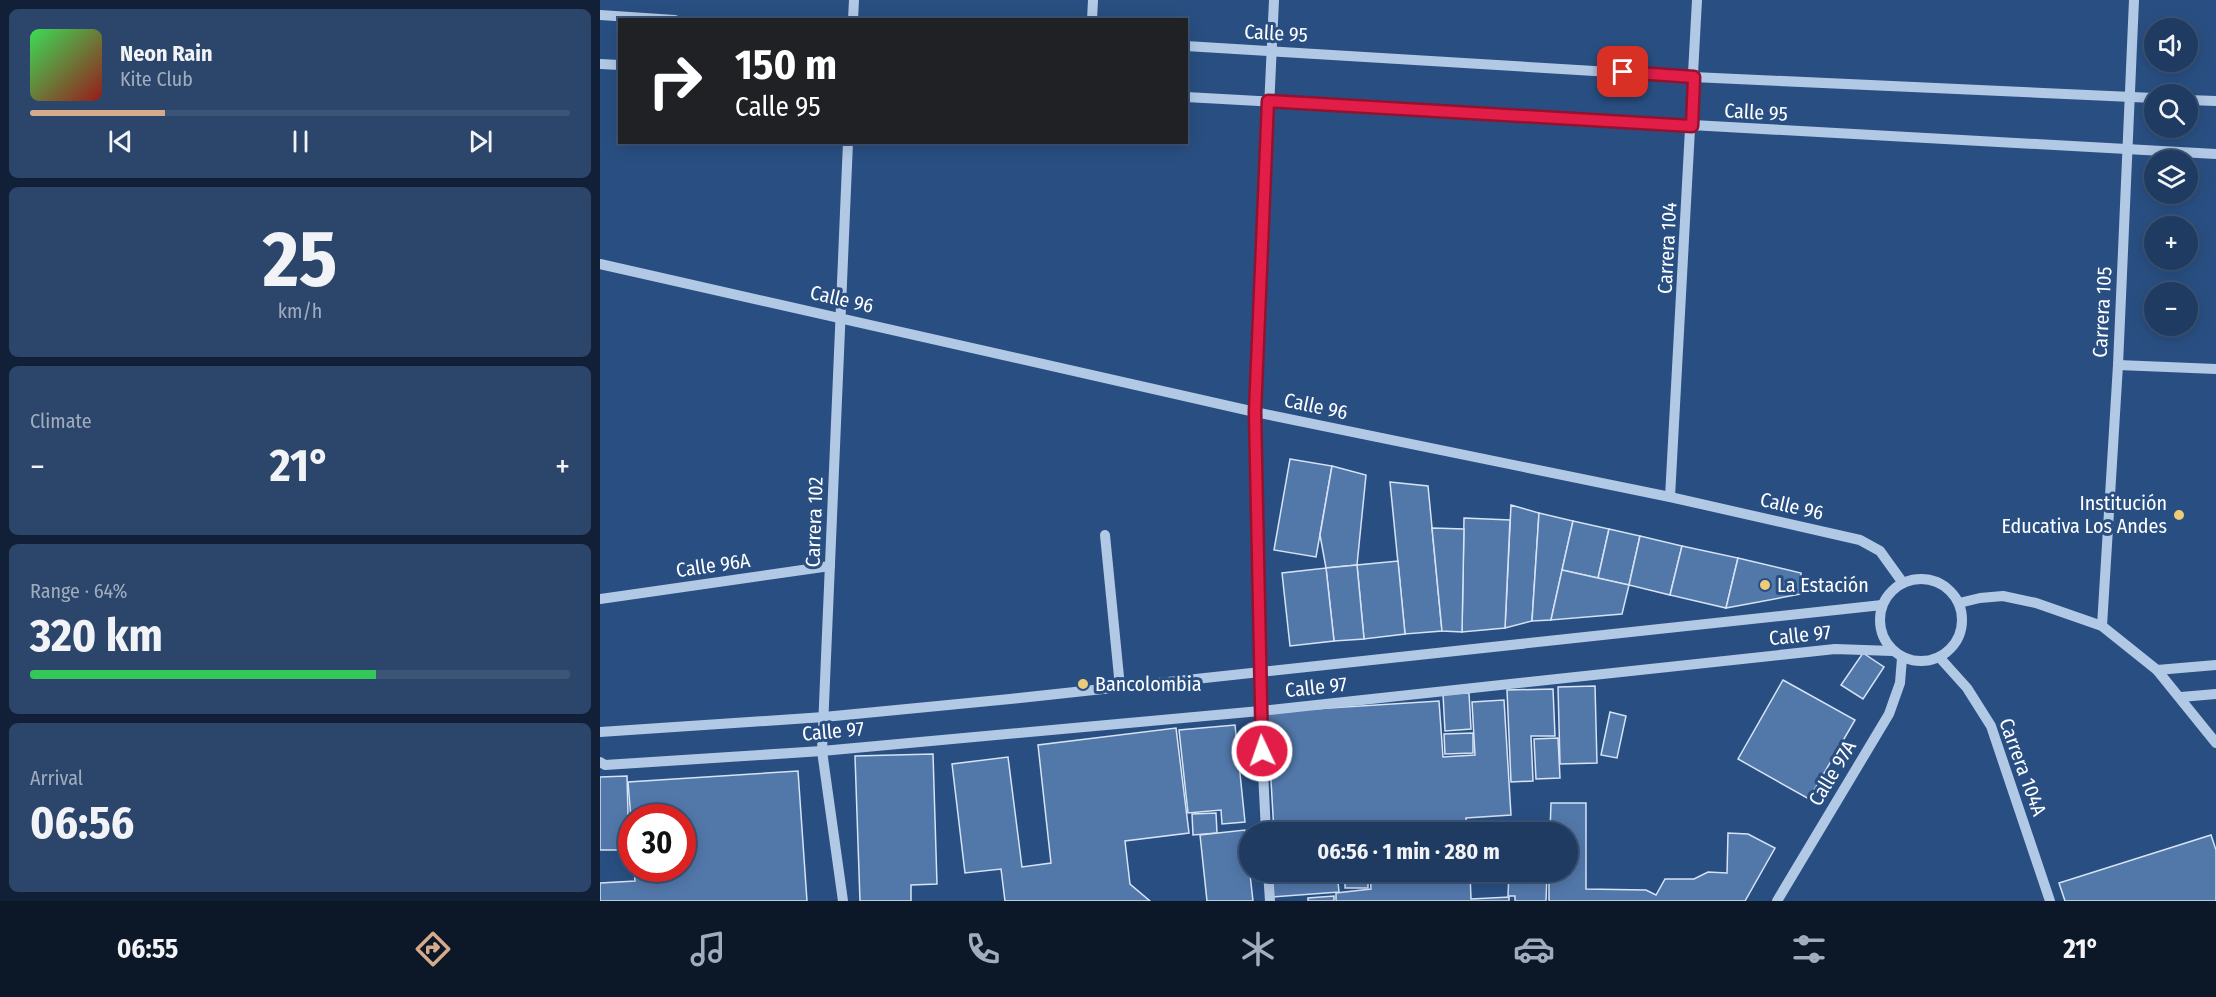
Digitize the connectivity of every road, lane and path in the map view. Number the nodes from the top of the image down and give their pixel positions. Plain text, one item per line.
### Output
1 (854, 0) edge
2 (1093, 0) edge
3 (1274, 0) edge
4 (1697, 0) edge
5 (2134, 0) edge
6 (600, 15) edge
7 (645, 18) edge
8 (853, 18) edge
9 (1092, 18) edge
10 (1188, 46) edge
11 (1270, 50) junction
12 (600, 64) edge
13 (618, 65) edge
14 (1694, 77) junction
15 (2130, 96) junction
16 (1188, 97) edge
17 (2144, 97) edge
18 (2198, 100) edge
19 (1268, 101) junction
20 (2216, 101) edge
21 (1692, 126) junction
22 (848, 144) edge
23 (2127, 149) junction
24 (2216, 154) edge
25 (600, 264) edge
26 (840, 318) junction
27 (2118, 365) junction
28 (2216, 369) edge
29 (1255, 412) junction
30 (1670, 497) junction
31 (1105, 535) dead end
32 (830, 566) junction
33 (1903, 583) junction
34 (600, 599) edge
35 (1959, 603) junction
36 (1882, 605) junction
37 (2102, 626) junction
38 (1892, 651) junction
39 (1902, 658) junction
40 (1940, 658) junction
41 (2216, 666) edge
42 (2157, 669) junction
43 (1260, 674) junction
44 (1120, 687) junction
45 (2216, 694) edge
46 (2181, 697) junction
47 (1260, 711) junction
48 (824, 717) junction
49 (600, 732) edge
50 (2216, 743) edge
51 (822, 751) junction
52 (600, 762) edge
53 (1266, 822) edge
54 (1269, 882) edge
55 (843, 901) edge
56 (1270, 901) edge
57 (1777, 901) edge
58 (2050, 901) edge

1 - 8 street
2 - 9 street
3 - 11 street
4 - 14 street, Carrera 104
5 - 15 street, Carrera 105
6 - 7 street
10 - 11 street, Calle 95
11 - 14 street, Calle 95
11 - 19 street
12 - 13 street
14 - 15 street, Calle 95
14 - 21 street, Carrera 104
15 - 17 street, Calle 95
15 - 23 street, Carrera 105
16 - 19 street, Calle 95
18 - 20 street
19 - 21 street, Calle 95
19 - 29 street
21 - 23 street, Calle 95
21 - 30 street, Carrera 104
22 - 26 street, Carrera 102
23 - 24 street, Calle 95
23 - 27 street, Carrera 105
25 - 26 street, Calle 96
26 - 29 street, Calle 96
26 - 32 street, Carrera 102
27 - 28 street
27 - 37 street, Carrera 105
29 - 30 street, Calle 96
29 - 43 street
30 - 33 street, Calle 96
31 - 44 street
32 - 34 street, Calle 96A
32 - 48 street, Carrera 102
33 - 35 street
33 - 36 street
35 - 37 street
35 - 40 street
36 - 38 street
36 - 43 street, Calle 97
37 - 42 street
38 - 39 street
38 - 47 street, Calle 97
39 - 40 street
39 - 57 street, Calle 97A
40 - 58 street, Carrera 104A
41 - 42 street
42 - 46 street
43 - 44 street, Calle 97
43 - 47 street
44 - 48 street, Calle 97
45 - 46 street
46 - 50 street
47 - 51 street, Calle 97
47 - 53 street
48 - 49 street, Calle 97
48 - 51 street, Carrera 102
51 - 52 street, Calle 97
51 - 55 street, Carrera 102
54 - 56 street

